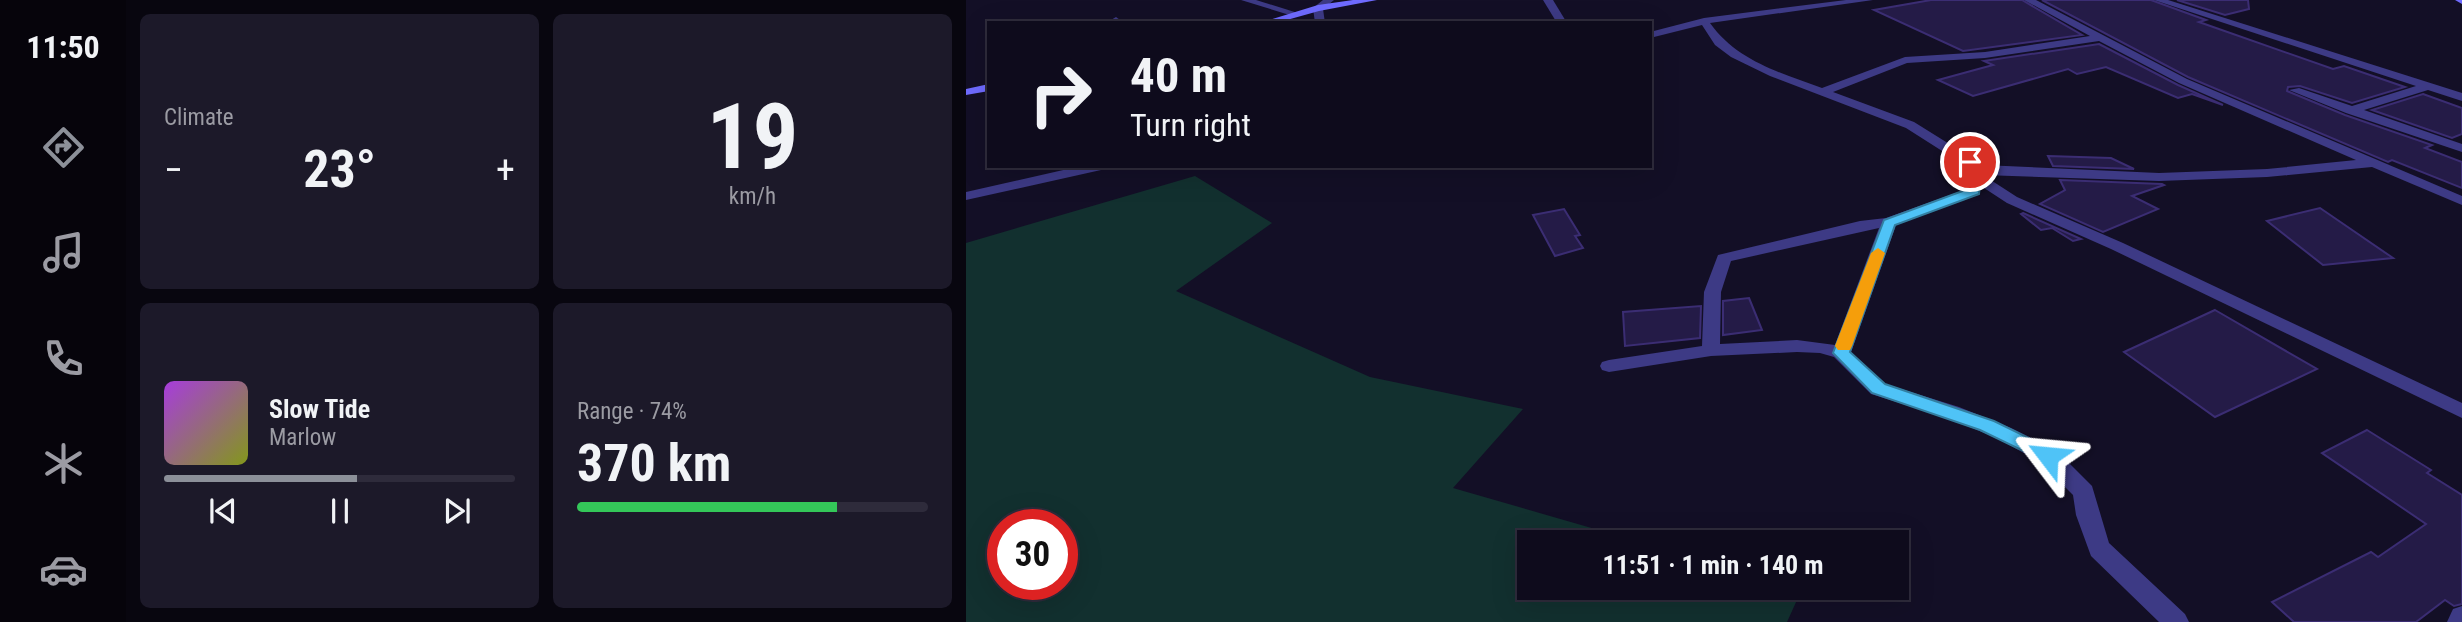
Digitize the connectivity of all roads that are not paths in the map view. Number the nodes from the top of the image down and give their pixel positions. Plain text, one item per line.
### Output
1 (1246, 0) edge
2 (1329, 0) edge
3 (1372, 0) edge
4 (1548, 0) edge
5 (1868, 0) edge
6 (2029, 0) edge
7 (2159, 0) edge
8 (1318, 8) junction
9 (1296, 15) junction
10 (1272, 21) edge
11 (1320, 21) edge
12 (1561, 21) edge
13 (1704, 21) junction
14 (1652, 34) edge
15 (2099, 38) junction
16 (2428, 86) junction
17 (987, 87) edge
18 (2295, 90) dead end
19 (966, 92) edge
20 (1823, 92) junction
21 (2462, 97) edge
22 (2350, 110) junction
23 (2462, 148) edge
24 (2376, 163) junction
25 (1035, 168) edge
26 (1093, 168) edge
27 (1977, 172) junction
28 (1042, 181) junction
29 (966, 196) edge
30 (2462, 201) edge
31 (1889, 222) junction
32 (1711, 350) junction
33 (1841, 353) junction
34 (1609, 366) dead end
35 (2462, 411) edge
36 (2462, 617) edge
37 (2176, 622) edge
38 (2460, 622) edge

1 - 9 street
2 - 8 street
3 - 8 street
4 - 12 street
5 - 13 street
6 - 15 street
7 - 16 street
8 - 9 street
8 - 11 street
9 - 10 street
13 - 14 street
13 - 20 street
15 - 20 street
15 - 24 street
16 - 21 street
16 - 22 street
17 - 19 street
18 - 22 street
20 - 27 street
22 - 23 street
24 - 27 street
24 - 30 street
25 - 28 street
26 - 28 street
27 - 31 street
27 - 35 street
28 - 29 street
31 - 32 street
31 - 33 street
32 - 33 street
32 - 34 street
33 - 37 street
36 - 38 street

